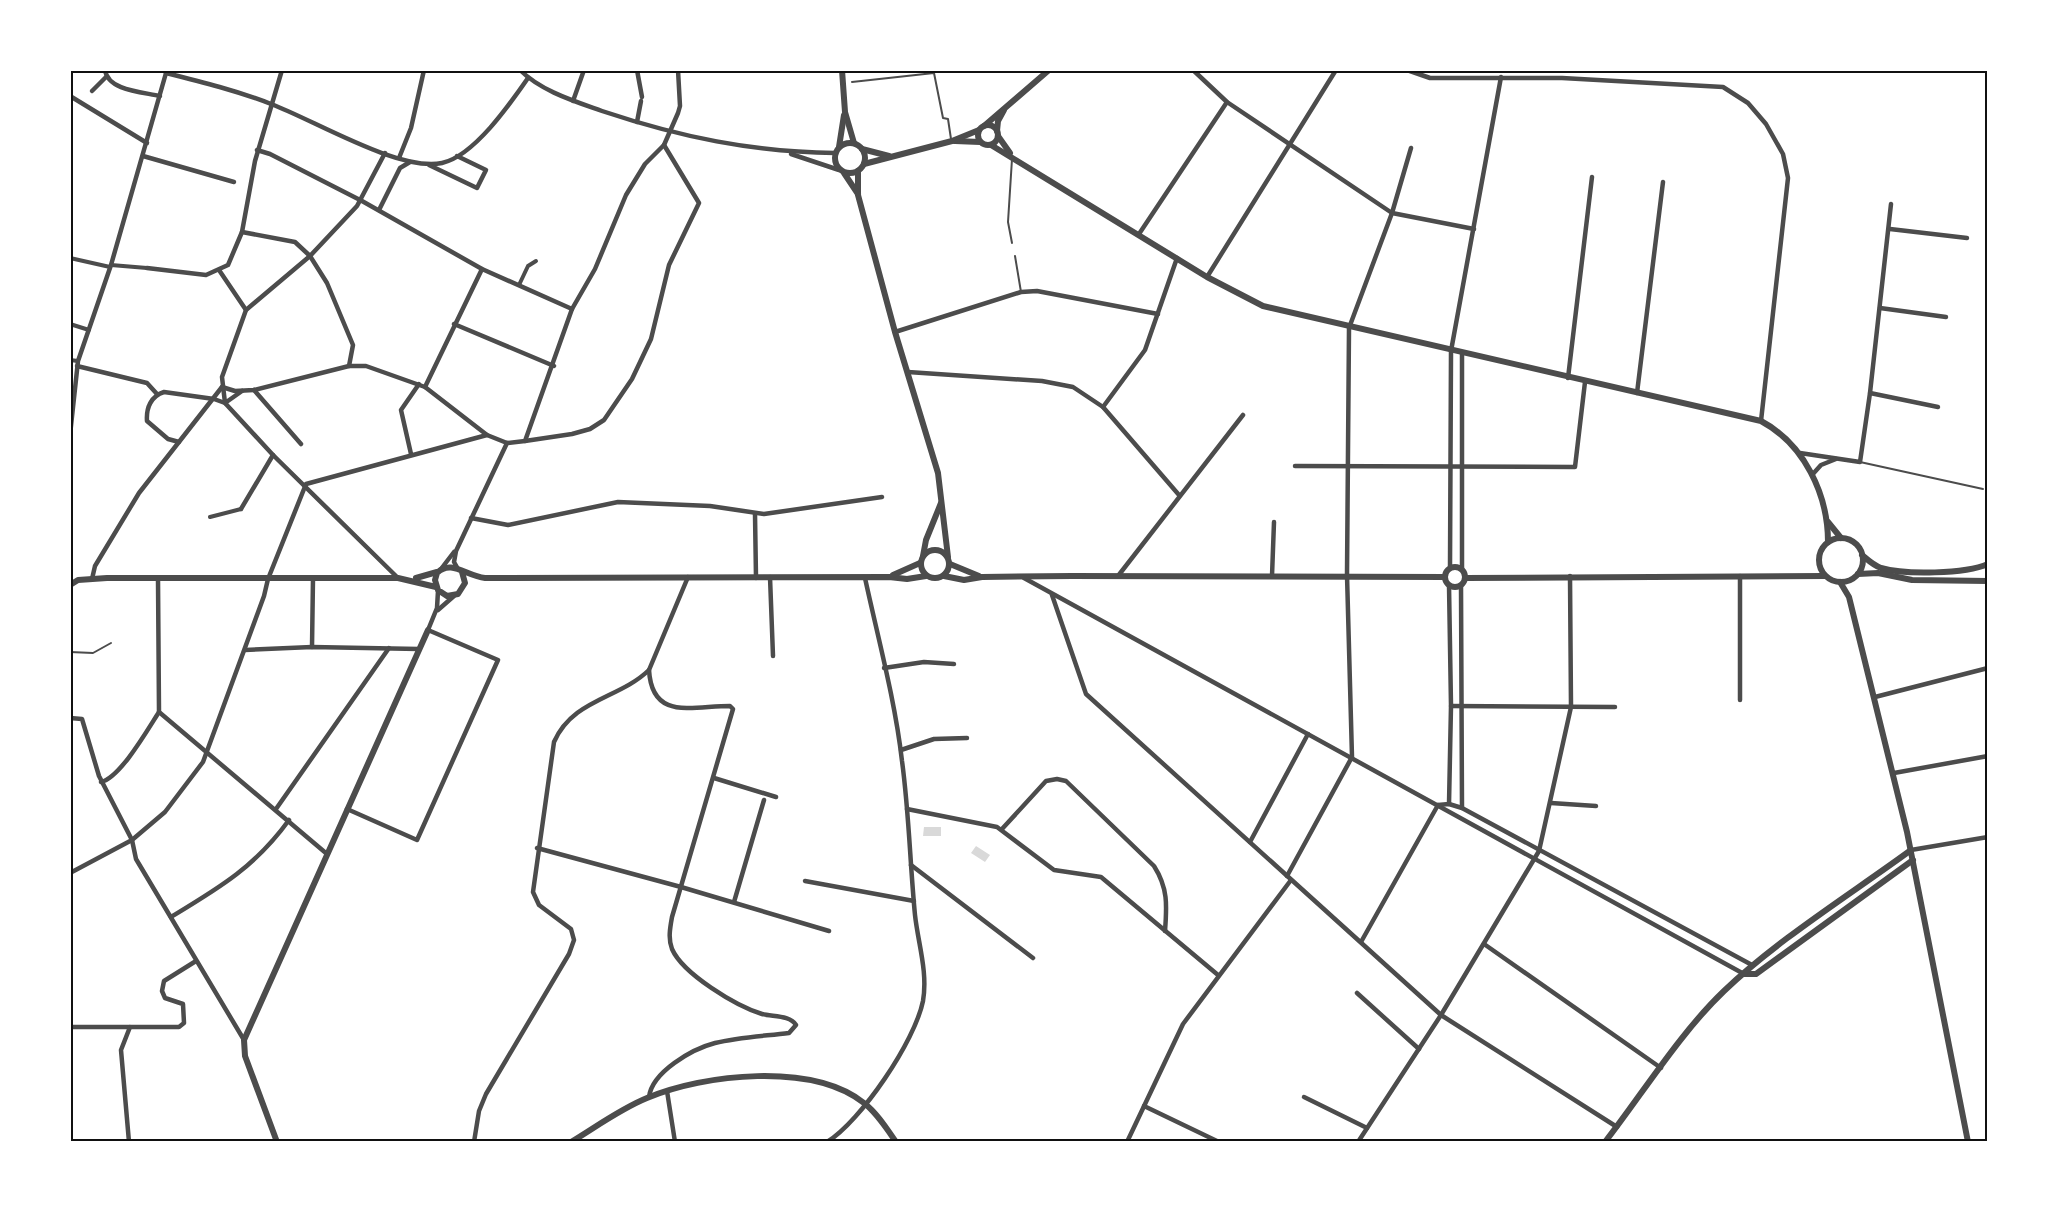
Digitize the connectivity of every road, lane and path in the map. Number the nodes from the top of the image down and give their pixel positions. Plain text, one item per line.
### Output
1 (105, 70) edge
2 (282, 70) edge
3 (424, 70) edge
4 (520, 70) edge
5 (584, 70) edge
6 (637, 70) edge
7 (678, 70) edge
8 (842, 70) edge
9 (1049, 70) edge
10 (1194, 70) edge
11 (1336, 70) edge
12 (1407, 70) edge
13 (167, 72) edge
14 (106, 77) junction
15 (1501, 77) junction
16 (528, 78) junction
17 (852, 82) dead end
18 (92, 91) dead end
19 (70, 96) edge
20 (160, 96) junction
21 (573, 101) junction
22 (1227, 102) junction
23 (271, 104) junction
24 (1006, 106) junction
25 (845, 112) junction
26 (637, 123) junction
27 (982, 128) junction
28 (669, 133) junction
29 (998, 134) junction
30 (952, 141) junction
31 (980, 142) junction
32 (147, 143) junction
33 (854, 143) junction
34 (1289, 144) junction
35 (664, 145) junction
36 (991, 145) junction
37 (839, 147) junction
38 (1410, 148) dead end
39 (862, 149) junction
40 (257, 150) junction
41 (785, 152) junction
42 (385, 153) junction
43 (835, 153) junction
44 (392, 155) junction
45 (143, 156) junction
46 (457, 156) junction
47 (889, 156) junction
48 (1012, 156) junction
49 (399, 158) junction
50 (381, 161) junction
51 (410, 162) junction
52 (864, 164) junction
53 (429, 165) junction
54 (842, 171) junction
55 (858, 171) junction
56 (1592, 177) dead end
57 (234, 182) dead end
58 (1663, 182) dead end
59 (858, 195) junction
60 (362, 201) junction
61 (1891, 204) dead end
62 (379, 210) junction
63 (1392, 213) junction
64 (1474, 229) junction
65 (1890, 230) junction
66 (242, 232) junction
67 (1139, 234) junction
68 (1967, 238) dead end
69 (1012, 243) dead end
70 (310, 256) junction
71 (1015, 256) dead end
72 (70, 258) edge
73 (1177, 258) junction
74 (536, 261) dead end
75 (110, 266) junction
76 (147, 268) joint
77 (482, 268) junction
78 (219, 270) junction
79 (1207, 277) junction
80 (519, 285) junction
81 (1021, 292) junction
82 (1880, 308) junction
83 (572, 309) junction
84 (246, 310) junction
85 (1158, 314) junction
86 (1946, 317) dead end
87 (70, 324) edge
88 (454, 324) junction
89 (1349, 328) junction
90 (89, 330) junction
91 (895, 332) junction
92 (1451, 351) junction
93 (1462, 353) junction
94 (70, 360) edge
95 (78, 363) junction
96 (349, 366) junction
97 (554, 366) junction
98 (908, 372) junction
99 (1568, 378) junction
100 (1585, 382) junction
101 (418, 384) junction
102 (222, 387) junction
103 (425, 387) junction
104 (254, 390) junction
105 (242, 391) junction
106 (1637, 393) junction
107 (1870, 393) junction
108 (157, 394) junction
109 (214, 399) junction
110 (225, 404) junction
111 (1103, 406) junction
112 (1938, 407) dead end
113 (1243, 415) dead end
114 (1761, 421) junction
115 (70, 435) edge
116 (487, 435) junction
117 (525, 441) junction
118 (178, 442) junction
119 (507, 443) junction
120 (301, 444) dead end
121 (1800, 453) junction
122 (411, 454) junction
123 (273, 455) junction
124 (1836, 459) junction
125 (1860, 462) junction
126 (1452, 465) junction
127 (1464, 465) junction
128 (1295, 466) dead end
129 (1347, 466) junction
130 (1812, 475) junction
131 (306, 484) junction
132 (1983, 489) dead end
133 (1179, 495) junction
134 (882, 498) dead end
135 (942, 499) junction
136 (241, 509) joint
137 (755, 514) junction
138 (210, 517) dead end
139 (471, 518) junction
140 (1827, 521) junction
141 (1274, 522) dead end
142 (1841, 538) junction
143 (460, 542) junction
144 (1828, 542) junction
145 (1862, 555) junction
146 (948, 557) junction
147 (922, 560) junction
148 (1819, 563) junction
149 (950, 564) junction
150 (1988, 564) edge
151 (1450, 568) junction
152 (441, 570) junction
153 (1462, 570) junction
154 (460, 571) junction
155 (1347, 575) junction
156 (926, 576) junction
157 (944, 576) junction
158 (1022, 576) junction
159 (1118, 576) junction
160 (1272, 576) junction
161 (1570, 576) junction
162 (1740, 576) junction
163 (1805, 576) junction
164 (1826, 576) junction
165 (1856, 576) junction
166 (688, 577) junction
167 (889, 577) junction
168 (982, 577) junction
169 (1445, 577) junction
170 (313, 578) junction
171 (401, 578) junction
172 (484, 578) junction
173 (756, 578) junction
174 (770, 578) junction
175 (865, 578) junction
176 (1465, 578) junction
177 (92, 579) junction
178 (158, 579) junction
179 (268, 579) junction
180 (1988, 581) edge
181 (1840, 582) junction
182 (70, 585) edge
183 (1449, 585) junction
184 (1461, 586) junction
185 (437, 589) junction
186 (459, 593) junction
187 (1052, 595) junction
188 (1849, 595) junction
189 (434, 617) junction
190 (428, 630) junction
191 (111, 643) dead end
192 (312, 647) junction
193 (388, 648) junction
194 (419, 649) junction
195 (245, 650) junction
196 (70, 652) edge
197 (773, 656) dead end
198 (954, 664) dead end
199 (884, 668) junction
200 (1988, 668) edge
201 (649, 669) junction
202 (1875, 697) junction
203 (1740, 700) dead end
204 (1451, 706) junction
205 (1462, 706) junction
206 (1571, 707) junction
207 (1615, 707) dead end
208 (159, 712) junction
209 (70, 718) edge
210 (1308, 734) junction
211 (967, 738) dead end
212 (901, 750) junction
213 (207, 755) junction
214 (1988, 756) edge
215 (1352, 757) junction
216 (1894, 774) junction
217 (714, 778) junction
218 (101, 782) junction
219 (776, 797) dead end
220 (764, 800) dead end
221 (1551, 803) junction
222 (1449, 804) junction
223 (1438, 805) junction
224 (1596, 806) dead end
225 (1462, 808) junction
226 (276, 809) junction
227 (347, 809) junction
228 (907, 809) junction
229 (289, 820) junction
230 (1002, 829) junction
231 (1988, 837) edge
232 (132, 840) junction
233 (1250, 842) junction
234 (537, 848) junction
235 (1911, 850) junction
236 (1539, 851) junction
237 (327, 854) junction
238 (1913, 860) junction
239 (1534, 861) junction
240 (911, 865) junction
241 (70, 873) edge
242 (1289, 878) junction
243 (805, 881) dead end
244 (681, 887) junction
245 (914, 901) junction
246 (734, 902) junction
247 (171, 917) junction
248 (829, 931) dead end
249 (1165, 931) junction
250 (1361, 942) junction
251 (1484, 944) junction
252 (1033, 958) dead end
253 (196, 961) junction
254 (1752, 965) junction
255 (1744, 974) junction
256 (1218, 975) junction
257 (1357, 993) dead end
258 (1441, 1015) junction
259 (70, 1027) edge
260 (129, 1027) junction
261 (244, 1040) junction
262 (1419, 1049) junction
263 (1661, 1068) junction
264 (667, 1091) junction
265 (649, 1097) junction
266 (1304, 1097) dead end
267 (867, 1104) junction
268 (1144, 1106) junction
269 (1617, 1127) junction
270 (1367, 1128) junction
271 (829, 1141) edge
272 (129, 1142) edge
273 (277, 1142) edge
274 (474, 1142) edge
275 (571, 1142) edge
276 (675, 1142) edge
277 (896, 1142) edge
278 (1127, 1142) edge
279 (1220, 1142) edge
280 (1358, 1142) edge
281 (1605, 1142) edge
282 (1968, 1142) edge

1 - 14 street
2 - 23 street
3 - 49 street
4 - 16 street
5 - 21 street
6 - 26 street
7 - 28 street
8 - 25 street
9 - 24 street
10 - 22 street
11 - 34 street
12 - 15 street
13 - 20 street
13 - 23 street
14 - 18 street
14 - 20 street
15 - 64 street
15 - 114 street
16 - 21 street
16 - 46 street
17 - 30 lane
19 - 32 street
20 - 32 street
21 - 26 street
22 - 34 street
22 - 67 street
23 - 40 street
23 - 42 street
24 - 27 street
24 - 29 street
25 - 33 street
25 - 37 street
26 - 28 street
27 - 29 street
27 - 30 street
27 - 31 street
28 - 35 street
28 - 41 street
29 - 36 street
29 - 48 street
30 - 31 street
30 - 47 street
31 - 36 street
32 - 45 street
33 - 37 street
33 - 39 street
34 - 63 street
34 - 79 street
35 - 83 street
35 - 117 street
36 - 48 street
37 - 43 street
38 - 63 street
39 - 47 street
39 - 52 street
40 - 60 street
40 - 66 street
41 - 43 street
41 - 54 street
42 - 44 street
42 - 50 street
43 - 54 street
44 - 49 street
44 - 50 street
45 - 57 street
45 - 75 street
46 - 53 street
46 - 53 street
47 - 52 street
48 - 67 street
48 - 69 lane
49 - 51 street
50 - 60 street
51 - 53 street
51 - 62 street
52 - 55 street
54 - 55 street
54 - 59 street
55 - 59 street
56 - 99 street
58 - 106 street
59 - 91 street
60 - 62 street
60 - 70 street
61 - 65 street
62 - 77 street
63 - 64 street
63 - 89 street
64 - 92 street
65 - 68 street
65 - 82 street
66 - 70 street
66 - 78 street
67 - 73 street
70 - 84 street
70 - 96 street
71 - 81 lane
72 - 75 street
73 - 79 street
73 - 85 street
74 - 80 street
75 - 76 street
75 - 90 street
76 - 78 street
77 - 80 street
77 - 88 street
78 - 84 street
79 - 89 street
80 - 83 street
81 - 85 street
81 - 91 street
82 - 86 street
82 - 107 street
83 - 97 street
84 - 102 street
85 - 111 street
87 - 90 street
88 - 97 street
88 - 103 street
89 - 92 street
89 - 129 street
90 - 95 street
91 - 98 street
92 - 93 street
92 - 126 street
93 - 99 street
93 - 127 street
94 - 95 street
95 - 108 street
95 - 115 street
96 - 101 street
96 - 104 street
97 - 117 street
98 - 111 street
98 - 135 street
99 - 100 street
100 - 106 street
100 - 127 street
101 - 103 street
101 - 122 street
102 - 105 street
102 - 109 street
102 - 110 street
103 - 116 street
104 - 105 street
104 - 120 street
105 - 110 street
106 - 114 street
107 - 112 street
107 - 125 street
108 - 109 street
108 - 118 street
109 - 110 street
109 - 118 street
110 - 123 street
111 - 133 street
113 - 133 street
114 - 121 street
116 - 119 street
116 - 122 street
117 - 119 street
118 - 177 street
119 - 139 street
121 - 124 street
121 - 130 street
122 - 131 street
123 - 131 street
123 - 136 street
124 - 125 street
124 - 130 street
125 - 132 lane
126 - 127 street
126 - 129 street
126 - 151 street
127 - 153 street
128 - 129 street
129 - 155 street
130 - 140 street
131 - 171 street
131 - 179 street
133 - 159 street
134 - 137 street
135 - 146 street
135 - 147 street
136 - 138 street
137 - 139 street
137 - 173 street
139 - 143 street
140 - 142 street
140 - 144 street
141 - 160 street
142 - 144 street
142 - 145 street
143 - 152 street
143 - 154 street
144 - 148 street
145 - 150 street
145 - 165 street
146 - 147 street
146 - 149 street
147 - 156 street
147 - 167 street
148 - 163 street
148 - 164 street
149 - 157 street
149 - 168 street
151 - 153 street
151 - 169 street
152 - 154 street
152 - 171 street
152 - 185 street
153 - 176 street
154 - 172 street
154 - 186 street
155 - 160 street
155 - 169 street
155 - 215 street
156 - 157 street
156 - 167 street
157 - 168 street
158 - 159 street
158 - 168 street
158 - 187 street
159 - 160 street
161 - 162 street
161 - 176 street
161 - 206 street
162 - 163 street
162 - 203 street
163 - 164 street
164 - 181 street
165 - 180 street
165 - 181 street
165 - 188 street
166 - 172 street
166 - 173 street
166 - 201 street
167 - 175 street
169 - 183 street
170 - 171 street
170 - 179 street
170 - 192 street
171 - 185 street
172 - 186 street
173 - 174 street
174 - 175 street
174 - 197 street
175 - 199 street
176 - 184 street
177 - 178 street
177 - 182 street
178 - 179 street
178 - 208 street
179 - 195 street
181 - 188 street
183 - 184 street
183 - 204 street
184 - 205 street
185 - 186 street
185 - 189 street
186 - 189 street
187 - 210 street
187 - 233 street
188 - 202 street
189 - 190 street
190 - 194 street
190 - 227 street
191 - 196 lane
192 - 193 street
192 - 195 street
193 - 194 street
193 - 226 street
194 - 227 street
195 - 213 street
198 - 199 street
199 - 212 street
200 - 202 street
201 - 217 street
201 - 234 street
202 - 216 street
204 - 205 street
204 - 222 street
205 - 206 street
205 - 225 street
206 - 207 street
206 - 221 street
208 - 213 street
208 - 218 street
209 - 218 street
210 - 215 street
210 - 233 street
211 - 212 street
212 - 228 street
213 - 226 street
213 - 232 street
214 - 216 street
215 - 223 street
215 - 242 street
216 - 235 street
217 - 219 street
217 - 244 street
218 - 232 street
220 - 246 street
221 - 224 street
221 - 236 street
222 - 223 street
222 - 225 street
223 - 239 street
223 - 250 street
225 - 236 street
226 - 229 street
227 - 237 street
228 - 230 street
228 - 240 street
229 - 237 street
229 - 247 street
230 - 249 street
230 - 249 street
231 - 235 street
232 - 241 street
232 - 247 street
233 - 242 street
234 - 244 street
234 - 274 street
235 - 238 street
235 - 254 street
236 - 239 street
236 - 254 street
237 - 261 street
238 - 255 street
238 - 282 street
239 - 251 street
239 - 255 street
240 - 245 street
240 - 252 street
242 - 250 street
242 - 256 street
243 - 245 street
244 - 246 street
244 - 265 street
245 - 267 street
246 - 248 street
247 - 253 street
249 - 256 street
250 - 258 street
251 - 258 street
251 - 263 street
253 - 260 street
253 - 261 street
254 - 255 street
255 - 263 street
256 - 268 street
257 - 262 street
258 - 262 street
258 - 269 street
259 - 260 street
260 - 272 street
261 - 273 street
262 - 270 street
263 - 269 street
264 - 265 street
264 - 267 street
264 - 276 street
265 - 275 street
266 - 270 street
267 - 271 street
267 - 277 street
268 - 278 street
268 - 279 street
269 - 281 street
270 - 280 street

